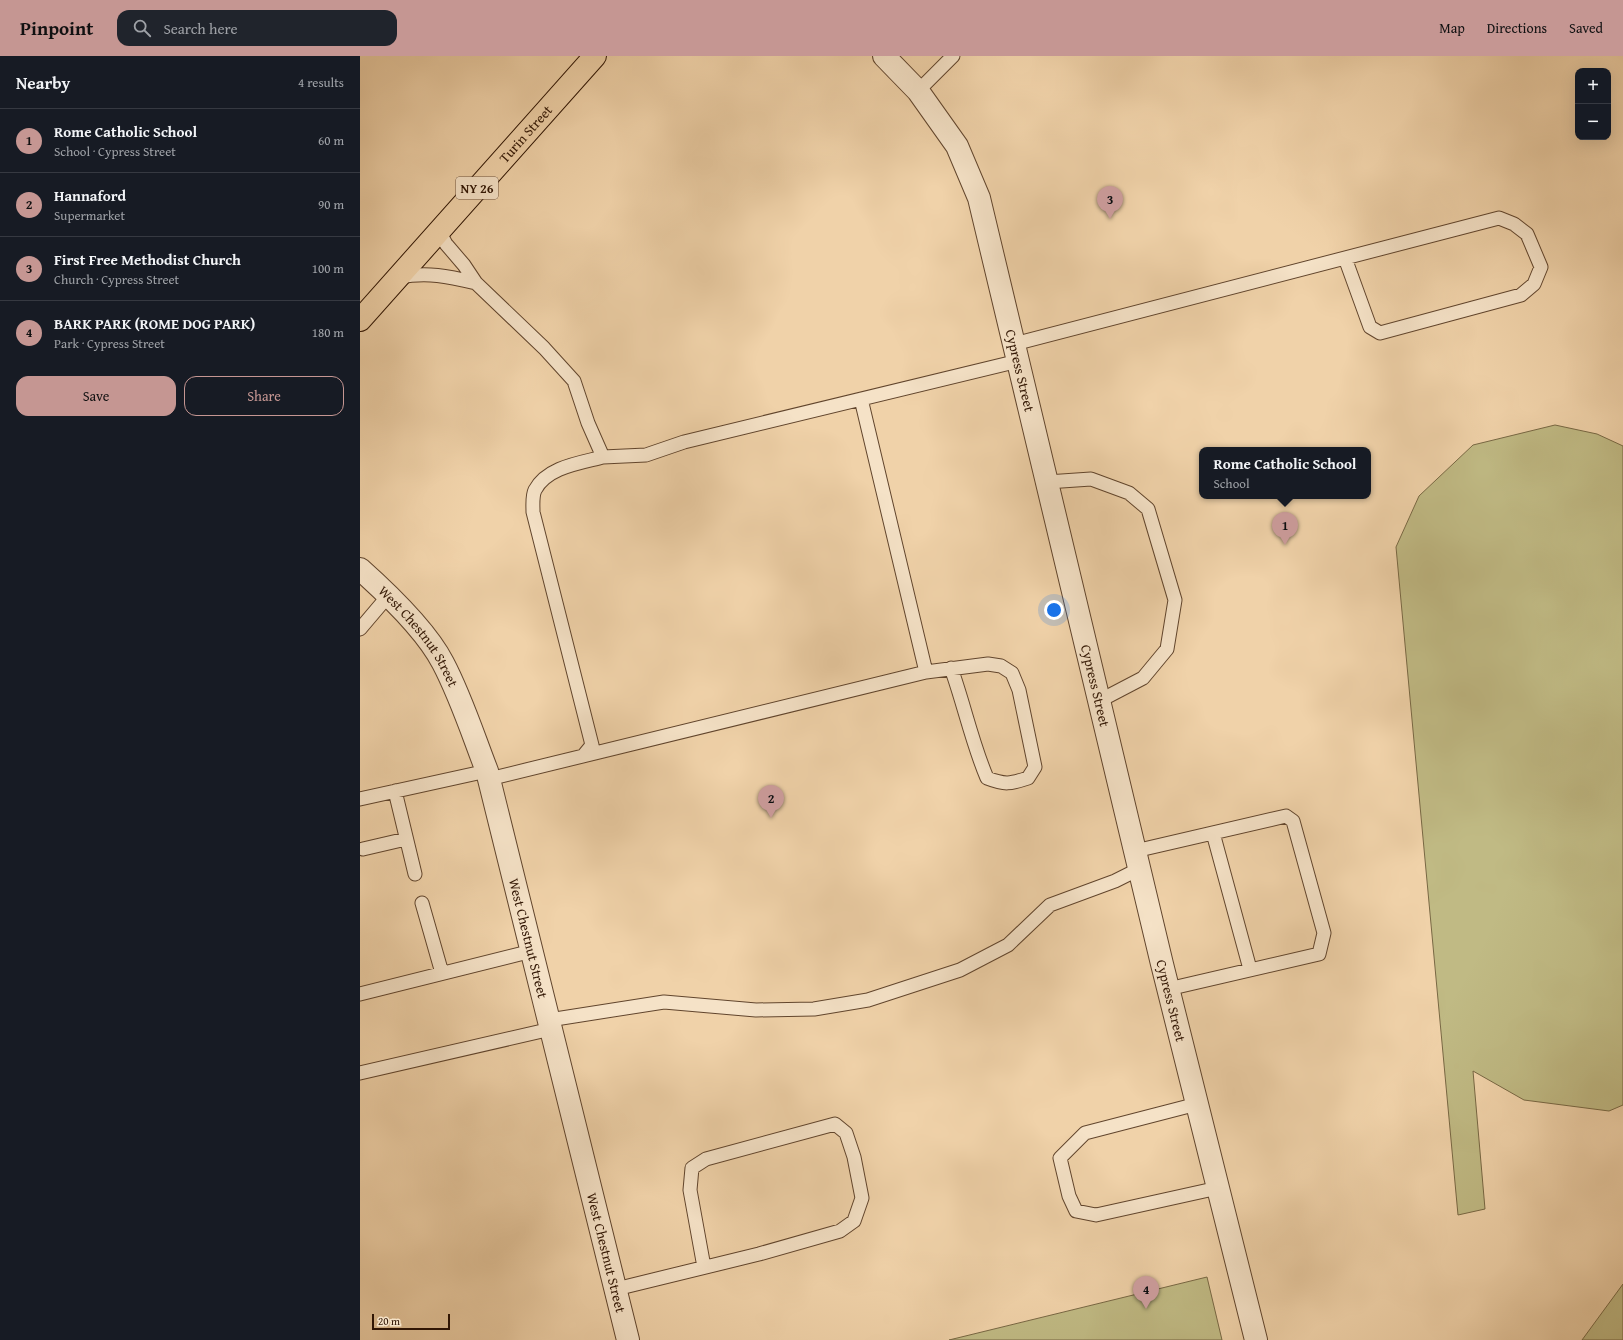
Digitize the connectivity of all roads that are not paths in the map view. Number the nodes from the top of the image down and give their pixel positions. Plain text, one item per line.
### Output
1 (595, 56) edge
2 (884, 56) edge
3 (953, 56) edge
4 (918, 91) junction
5 (439, 231) junction
6 (1345, 258) junction
7 (399, 277) junction
8 (476, 283) junction
9 (360, 320) edge
10 (1016, 353) junction
11 (861, 399) junction
12 (603, 457) junction
13 (1047, 482) junction
14 (360, 569) edge
15 (388, 596) junction
16 (360, 629) edge
17 (951, 668) junction
18 (926, 672) junction
19 (1099, 701) junction
20 (583, 756) junction
21 (488, 775) junction
22 (395, 791) junction
23 (360, 799) edge
24 (1213, 833) junction
25 (406, 839) junction
26 (363, 849) dead end
27 (1137, 860) junction
28 (415, 874) dead end
29 (422, 903) dead end
30 (532, 951) junction
31 (1250, 969) junction
32 (442, 973) junction
33 (1168, 989) junction
34 (360, 994) edge
35 (550, 1025) junction
36 (360, 1073) edge
37 (1197, 1104) junction
38 (1218, 1188) junction
39 (704, 1267) junction
40 (616, 1289) junction
41 (628, 1340) edge
42 (1256, 1340) edge

1 - 5 main road, Turin Street / NY 26
2 - 4 street, Cypress Street
3 - 4 lane
4 - 10 street, Cypress Street
5 - 7 main road, Turin Street / NY 26
5 - 8 lane
6 - 6 lane
6 - 10 lane
7 - 8 lane
7 - 9 main road, Turin Street / NY 26
8 - 12 lane
10 - 11 lane
10 - 13 street, Cypress Street
11 - 12 lane
11 - 18 lane
12 - 20 lane
13 - 19 street, Cypress Street
13 - 19 lane
14 - 15 street, West Chestnut Street
15 - 16 lane
15 - 21 street, West Chestnut Street
17 - 17 lane
17 - 18 lane
18 - 20 lane
19 - 27 street, Cypress Street
20 - 21 lane
21 - 22 lane
21 - 30 street, West Chestnut Street
22 - 23 lane
22 - 25 lane
24 - 27 lane
24 - 31 lane
24 - 31 lane
25 - 26 lane
25 - 28 lane
27 - 33 street, Cypress Street
27 - 35 lane
29 - 32 lane
30 - 32 lane
30 - 35 street, West Chestnut Street
31 - 33 lane
32 - 34 lane
33 - 37 street, Cypress Street
35 - 36 lane
35 - 40 street, West Chestnut Street
37 - 38 street, Cypress Street
37 - 38 lane
38 - 42 street, Cypress Street
39 - 39 lane
39 - 40 lane
40 - 41 street, West Chestnut Street

